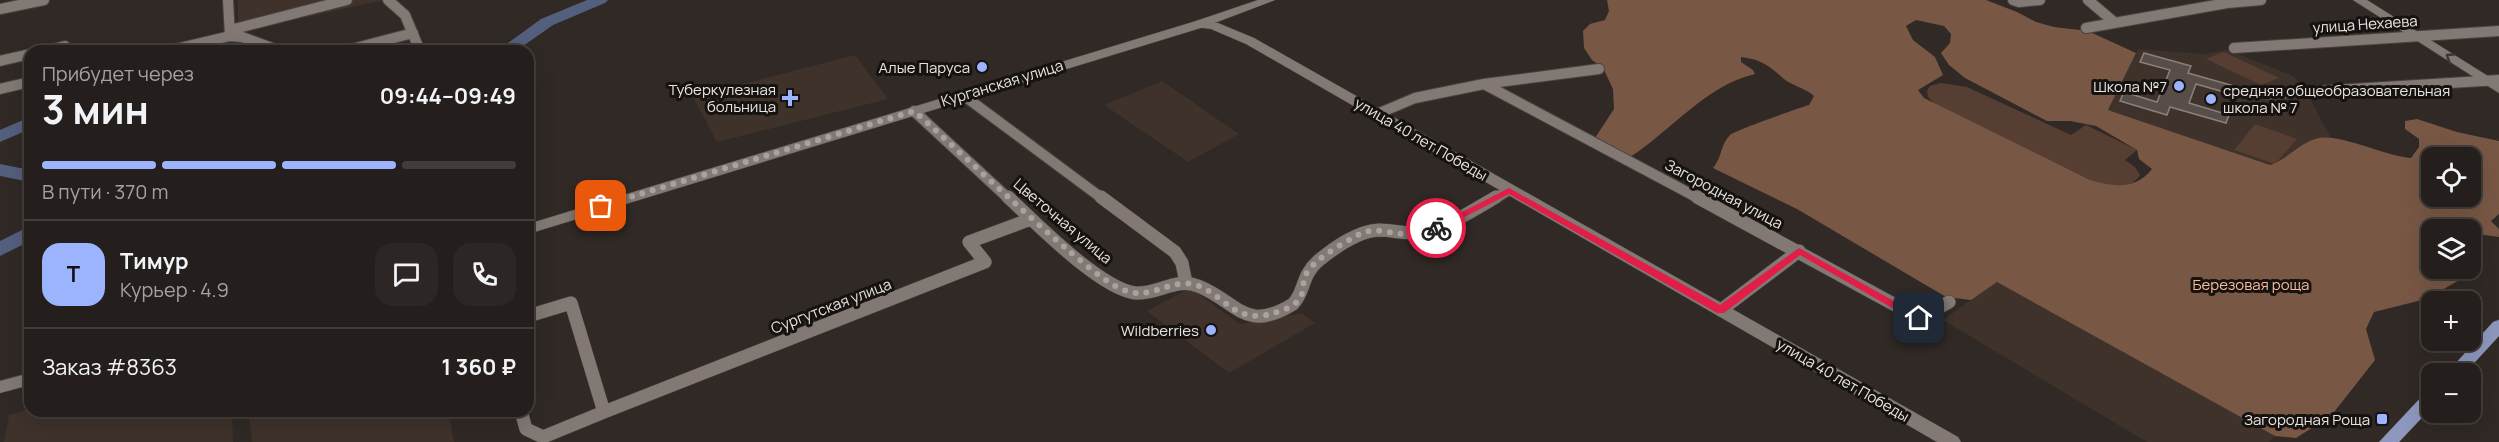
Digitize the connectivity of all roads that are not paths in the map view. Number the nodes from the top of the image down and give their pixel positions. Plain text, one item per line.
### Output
1 (44, 0) edge
2 (228, 0) edge
3 (347, 0) edge
4 (388, 0) edge
5 (1269, 0) edge
6 (2013, 0) edge
7 (2040, 0) edge
8 (2088, 0) edge
9 (2261, 0) edge
10 (2359, 0) edge
11 (0, 9) edge
12 (2114, 22) junction
13 (1200, 24) junction
14 (2086, 28) dead end
15 (2499, 31) edge
16 (230, 33) junction
17 (413, 33) junction
18 (2414, 35) junction
19 (188, 45) edge
20 (264, 45) edge
21 (367, 45) edge
22 (418, 45) edge
23 (2234, 48) dead end
24 (24, 55) edge
25 (0, 60) edge
26 (1599, 69) dead end
27 (2493, 80) edge
28 (24, 83) edge
29 (1484, 84) junction
30 (0, 89) edge
31 (2499, 89) edge
32 (2268, 93) dead end
33 (963, 95) junction
34 (914, 111) junction
35 (1377, 114) junction
36 (1509, 190) junction
37 (1031, 219) junction
38 (534, 227) edge
39 (1799, 251) junction
40 (1186, 283) junction
41 (1949, 302) dead end
42 (1721, 310) junction
43 (534, 314) edge
44 (2499, 327) edge
45 (2465, 363) edge
46 (24, 381) edge
47 (0, 387) edge
48 (2421, 408) edge
49 (603, 412) junction
50 (523, 417) edge
51 (1952, 442) edge
52 (2388, 442) edge

1 - 11 street
2 - 16 street
3 - 16 street
4 - 17 street
5 - 13 street, Курганская улица
6 - 7 street
8 - 12 street
9 - 12 street
10 - 18 street
12 - 14 street
13 - 33 street, Курганская улица
13 - 35 street, улица 40 лет Победы
15 - 18 street, улица Нехаева
16 - 19 street
16 - 20 street
17 - 21 street
17 - 22 street
18 - 23 street, улица Нехаева
27 -> 18 street
24 - 25 street
26 - 29 street
27 - 31 street
27 - 32 street
28 - 30 street
29 - 35 street
29 - 39 street, Загородная улица
33 - 34 street, Курганская улица
33 - 40 street
34 - 37 street, Цветочная улица
34 - 38 street, Курганская улица
35 - 36 street, улица 40 лет Победы
36 - 40 street
36 - 42 street, улица 40 лет Победы
37 - 40 street, Цветочная улица
37 - 49 street, Сургутская улица
39 - 41 street, Загородная улица
39 - 42 street
42 - 51 street, улица 40 лет Победы
43 - 49 street
44 - 45 main road
46 - 47 street
48 - 52 main road
49 - 50 street

